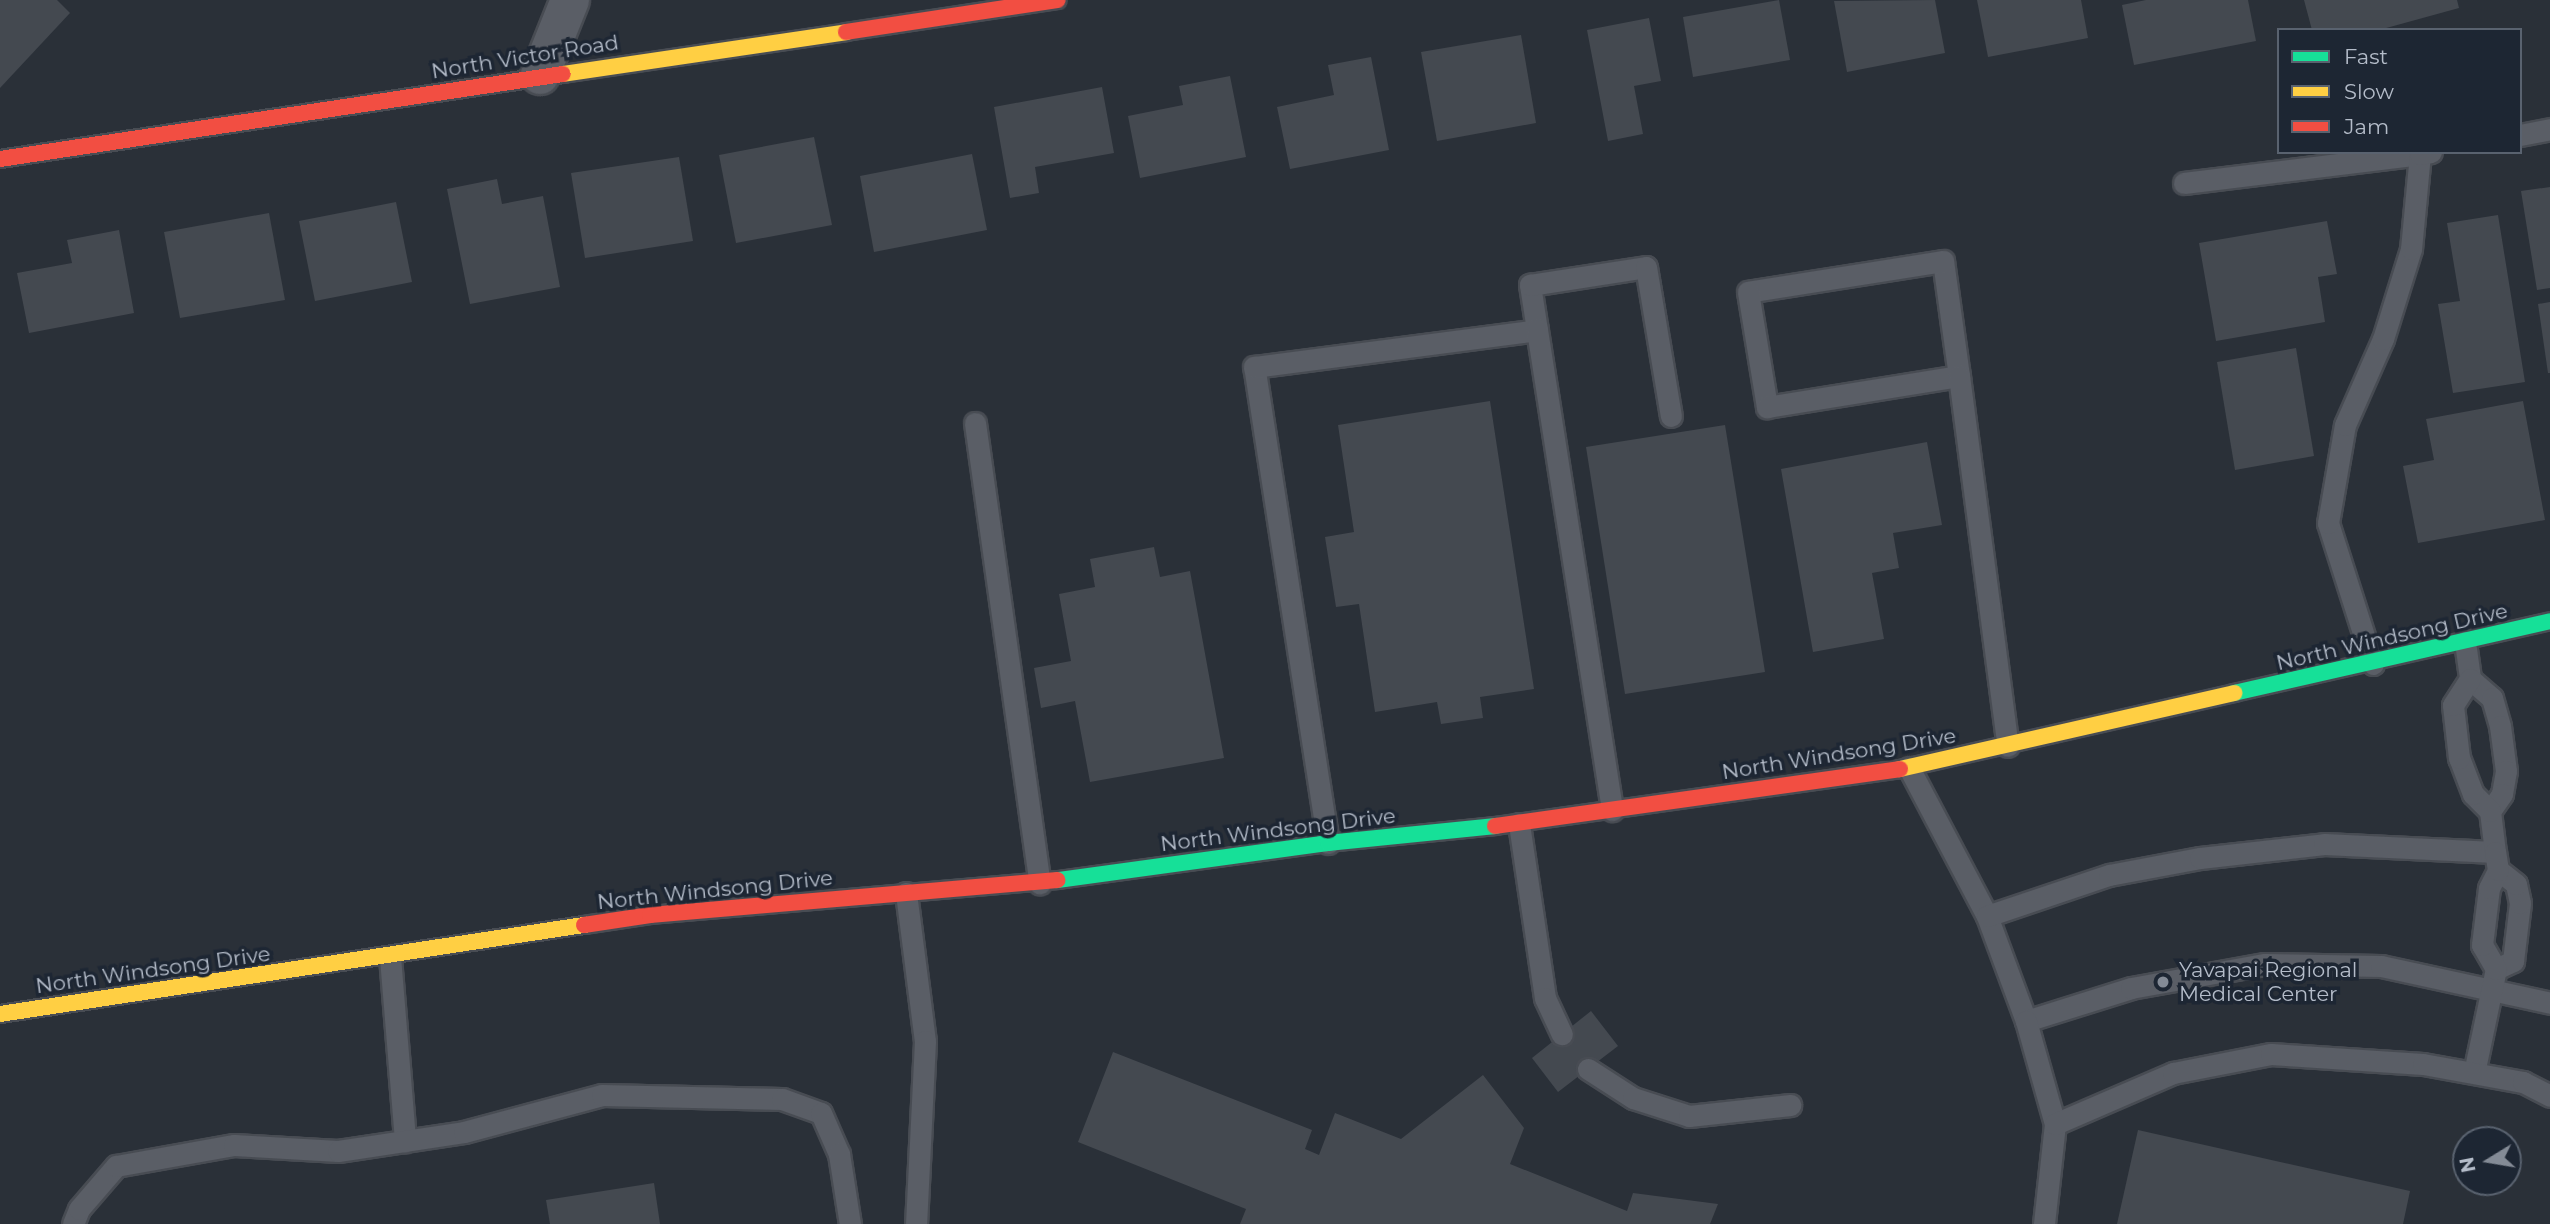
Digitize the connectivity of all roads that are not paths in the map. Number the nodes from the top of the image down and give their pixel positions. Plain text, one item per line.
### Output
1 (570, 0) edge
2 (1058, 0) edge
3 (540, 75) junction
4 (2550, 129) edge
5 (2522, 135) edge
6 (2418, 154) edge
7 (2426, 154) edge
8 (0, 159) edge
9 (2184, 183) dead end
10 (1537, 330) junction
11 (1959, 376) junction
12 (1671, 416) dead end
13 (975, 423) dead end
14 (2550, 621) edge
15 (2465, 642) junction
16 (2372, 664) junction
17 (2470, 679) junction
18 (2008, 746) junction
19 (1909, 768) junction
20 (1612, 810) junction
21 (2490, 811) junction
22 (1519, 824) junction
23 (1328, 843) junction
24 (2497, 861) junction
25 (1040, 883) junction
26 (906, 892) junction
27 (1987, 916) junction
28 (390, 957) junction
29 (2496, 969) junction
30 (2493, 991) junction
31 (2550, 1003) edge
32 (0, 1014) edge
33 (2026, 1021) junction
34 (1562, 1034) dead end
35 (1588, 1069) dead end
36 (2474, 1073) junction
37 (2550, 1096) edge
38 (1790, 1105) dead end
39 (2054, 1124) junction
40 (405, 1141) junction
41 (73, 1224) edge
42 (850, 1224) edge
43 (916, 1224) edge
44 (2045, 1224) edge

1 - 3 street
2 - 3 street, North Victor Road
3 - 8 street, North Victor Road
4 - 5 lane
6 - 9 lane
7 - 16 lane
10 - 12 lane
10 - 20 lane
10 - 23 lane
11 - 11 lane
11 - 18 lane
13 - 25 lane
14 - 15 street, North Windsong Drive
15 - 16 street, North Windsong Drive
15 - 17 lane
16 - 18 street, North Windsong Drive
17 - 21 lane
17 - 21 lane
18 - 19 street, North Windsong Drive
19 - 20 street, North Windsong Drive
19 - 27 lane
20 - 22 street, North Windsong Drive
21 - 24 lane
22 - 23 street, North Windsong Drive
22 - 34 lane
23 - 25 street, North Windsong Drive
24 - 27 lane
24 - 29 lane
24 - 29 lane
25 - 26 street, North Windsong Drive
26 - 28 street, North Windsong Drive
26 - 43 lane
27 - 33 lane
28 - 32 street, North Windsong Drive
28 - 40 lane
29 - 30 lane
30 - 31 lane
30 - 33 lane
30 - 36 lane
33 - 39 lane
35 - 38 lane
36 - 37 lane
36 - 39 lane
39 - 44 lane
40 - 41 lane
40 - 42 lane

